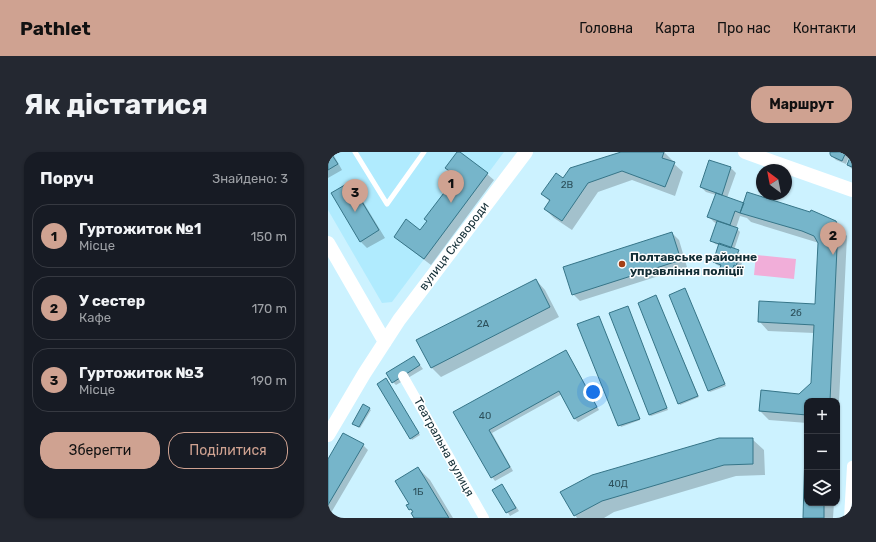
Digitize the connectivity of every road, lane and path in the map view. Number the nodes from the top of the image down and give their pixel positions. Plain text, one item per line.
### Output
1 (355, 152) edge
2 (424, 152) edge
3 (526, 152) edge
4 (745, 152) edge
5 (852, 190) edge
6 (328, 243) edge
7 (385, 342) junction
8 (403, 376) dead end
9 (328, 435) edge
10 (852, 466) edge
11 (484, 518) edge
12 (849, 518) edge

1 - 2 lane
3 - 7 main road, вулиця Сковороди
4 - 5 main road
6 - 7 main road
7 - 9 main road, вулиця Сковороди
8 - 11 street, Театральна вулиця
10 - 12 street

